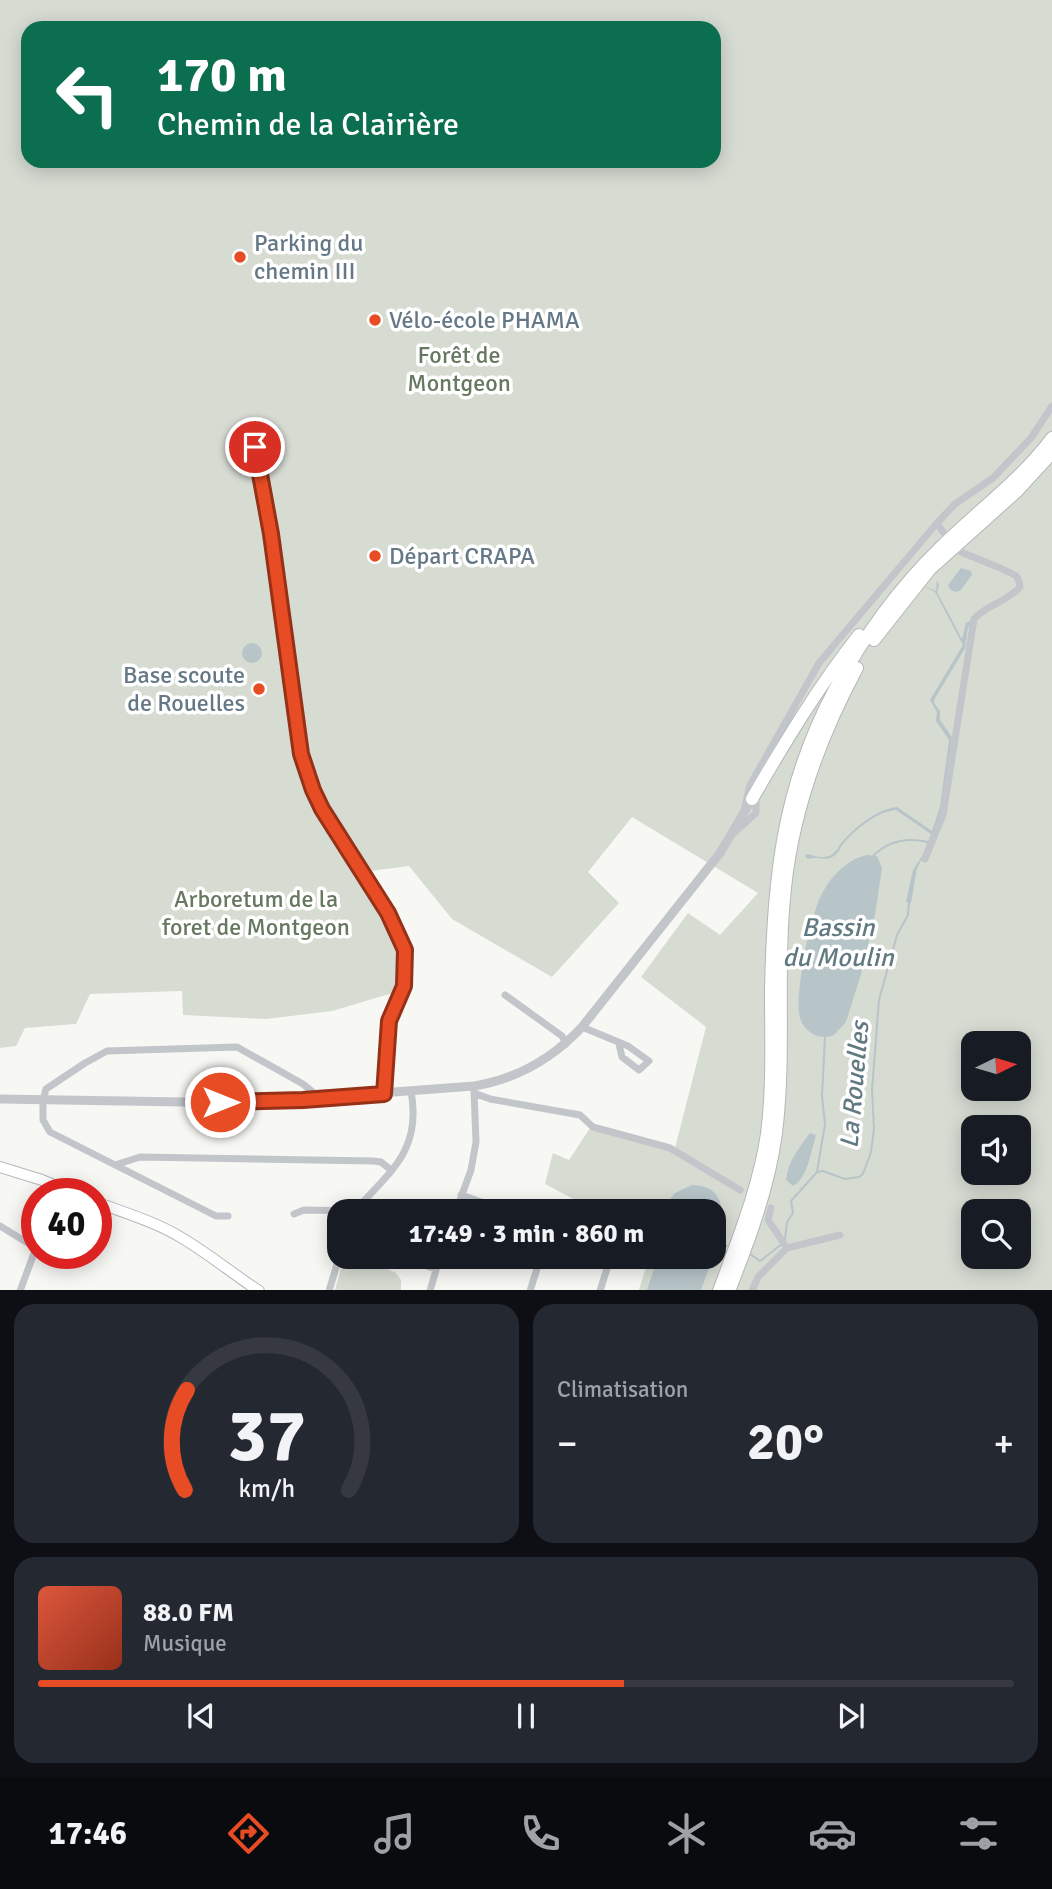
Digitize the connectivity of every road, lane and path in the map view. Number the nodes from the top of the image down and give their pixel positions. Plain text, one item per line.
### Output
1 (1052, 405) edge
2 (1052, 438) edge
3 (255, 447) dead end
4 (1052, 453) edge
5 (937, 523) junction
6 (943, 532) dead end
7 (937, 550) junction
8 (961, 552) dead end
9 (749, 797) junction
10 (733, 834) junction
11 (925, 859) dead end
12 (505, 995) dead end
13 (582, 1027) junction
14 (566, 1044) junction
15 (618, 1044) dead end
16 (474, 1089) junction
17 (411, 1091) junction
18 (384, 1094) junction
19 (0, 1099) edge
20 (321, 1099) junction
21 (43, 1100) junction
22 (115, 1165) junction
23 (1, 1169) edge
24 (391, 1170) junction
25 (28, 1178) edge
26 (740, 1190) dead end
27 (461, 1195) junction
28 (365, 1199) edge
29 (460, 1199) edge
30 (473, 1199) edge
31 (112, 1208) edge
32 (771, 1208) dead end
33 (327, 1210) edge
34 (295, 1214) dead end
35 (228, 1216) dead end
36 (752, 1225) junction
37 (0, 1226) edge
38 (840, 1235) dead end
39 (21, 1239) edge
40 (788, 1248) junction
41 (28, 1269) edge
42 (335, 1269) edge
43 (436, 1269) edge
44 (537, 1269) edge
45 (607, 1269) edge
46 (20, 1290) edge
47 (259, 1290) edge
48 (329, 1290) edge
49 (430, 1290) edge
50 (530, 1290) edge
51 (600, 1290) edge
52 (719, 1290) edge
53 (729, 1290) edge
54 (736, 1290) edge
55 (752, 1290) edge

1 - 5 street
2 - 7 highway
3 - 18 street
4 - 36 highway
5 - 6 street
5 - 9 street
7 - 9 highway
7 - 52 highway
8 - 11 street
9 - 10 street
9 - 10 street
10 - 13 street
12 - 14 street
13 - 14 street
13 - 15 street
14 - 16 street
16 - 17 street
16 - 26 street
16 - 27 street
17 - 18 street
17 - 24 street
18 - 20 street
19 - 21 street
20 - 21 street
20 - 21 street
21 - 22 street
22 - 24 street
22 - 35 street
23 - 25 main road
24 - 28 street
27 - 29 street
27 - 30 street
31 - 47 main road
32 - 40 street
33 - 34 street
36 - 53 highway
36 - 54 highway
37 - 39 street
38 - 40 street
40 - 55 street
41 - 46 street
42 - 48 street
43 - 49 street
44 - 50 street
45 - 51 street

